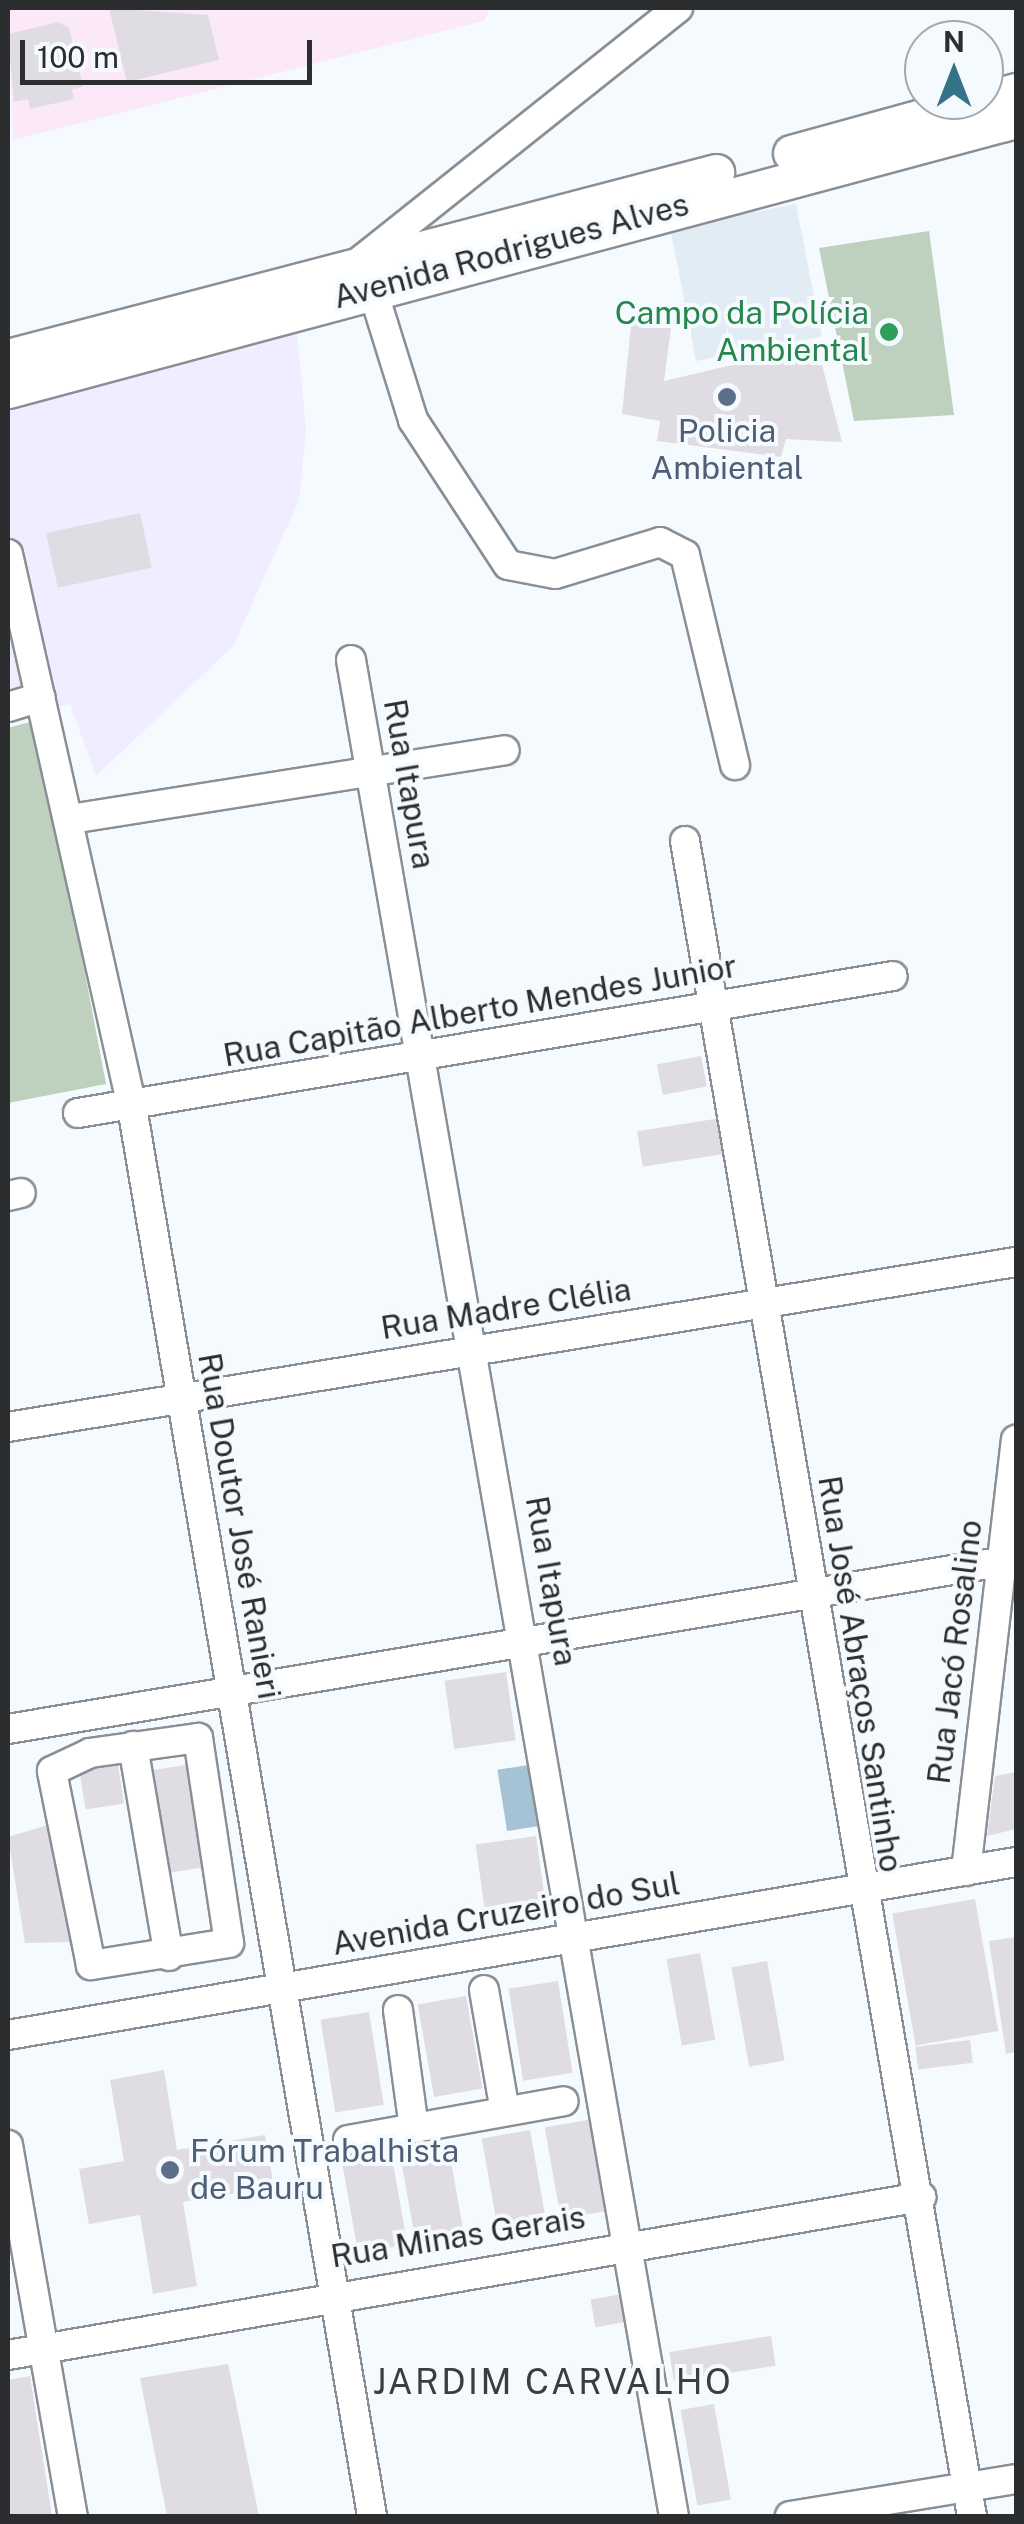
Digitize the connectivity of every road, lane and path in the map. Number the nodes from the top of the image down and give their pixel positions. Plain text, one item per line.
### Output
1 (678, 8) edge
2 (1016, 92) edge
3 (1016, 120) edge
4 (367, 274) junction
5 (232, 311) junction
6 (8, 357) edge
7 (8, 390) edge
8 (8, 554) edge
9 (351, 660) dead end
10 (41, 698) junction
11 (8, 706) edge
12 (506, 750) dead end
13 (735, 765) dead end
14 (371, 770) junction
15 (70, 819) junction
16 (686, 841) dead end
17 (893, 976) dead end
18 (710, 1007) junction
19 (423, 1055) junction
20 (132, 1108) junction
21 (78, 1113) dead end
22 (1016, 1262) edge
23 (758, 1303) junction
24 (472, 1350) junction
25 (181, 1398) junction
26 (8, 1426) edge
27 (1016, 1440) edge
28 (1000, 1562) junction
29 (817, 1589) junction
30 (526, 1635) junction
31 (231, 1684) junction
32 (85, 1713) junction
33 (8, 1728) edge
34 (133, 1746) junction
35 (90, 1753) junction
36 (1016, 1862) edge
37 (966, 1872) junction
38 (860, 1888) junction
39 (574, 1938) junction
40 (168, 1956) junction
41 (281, 1988) junction
42 (484, 1990) dead end
43 (398, 2010) dead end
44 (8, 2035) edge
45 (564, 2100) dead end
46 (504, 2111) junction
47 (414, 2128) junction
48 (348, 2140) dead end
49 (8, 2145) edge
50 (921, 2197) junction
51 (631, 2244) junction
52 (334, 2292) junction
53 (40, 2350) junction
54 (8, 2355) edge
55 (1016, 2479) edge
56 (967, 2487) junction
57 (73, 2516) edge
58 (372, 2516) edge
59 (674, 2516) edge
60 (790, 2516) edge
61 (972, 2516) edge

1 - 4 street
2 - 4 main road, Avenida Rodrigues Alves
3 - 4 main road, Avenida Rodrigues Alves
4 - 5 main road, Avenida Rodrigues Alves
4 - 13 street
5 - 6 main road, Avenida Rodrigues Alves
5 - 7 main road, Avenida Rodrigues Alves
8 - 10 street, Rua Doutor José Ranieri
9 - 14 street, Rua Itapura
10 - 11 street
10 - 15 street, Rua Doutor José Ranieri
12 - 14 street
14 - 15 street
14 - 19 street, Rua Itapura
15 - 20 street, Rua Doutor José Ranieri
16 - 18 street, Rua José Abraços Santinho
17 - 18 street, Rua Capitão Alberto Mendes Junior
18 - 19 street, Rua Capitão Alberto Mendes Junior
18 - 23 street, Rua José Abraços Santinho
19 - 20 street, Rua Capitão Alberto Mendes Junior
19 - 24 street, Rua Itapura
20 - 21 street, Rua Capitão Alberto Mendes Junior
20 - 25 street, Rua Doutor José Ranieri
22 - 23 street, Rua Madre Clélia
23 - 24 street, Rua Madre Clélia
23 - 29 street, Rua José Abraços Santinho
24 - 25 street, Rua Madre Clélia
24 - 30 street, Rua Itapura
25 - 26 street, Rua Madre Clélia
25 - 31 street, Rua Doutor José Ranieri
27 - 28 street, Rua Jacó Rosalino
28 - 29 street
28 - 37 street, Rua Jacó Rosalino
29 - 30 street
29 - 38 street, Rua José Abraços Santinho
30 - 31 street
30 - 39 street, Rua Itapura
31 - 32 street
31 - 41 street, Rua Doutor José Ranieri
32 - 33 street
32 - 35 street
34 - 35 street
34 - 40 street
34 - 40 street
35 - 40 street
36 - 37 street, Avenida Cruzeiro do Sul
37 - 38 street, Avenida Cruzeiro do Sul
38 - 39 street, Avenida Cruzeiro do Sul
38 - 50 street, Rua José Abraços Santinho
39 - 41 street, Avenida Cruzeiro do Sul
39 - 51 street, Rua Itapura
41 - 44 street, Avenida Cruzeiro do Sul
41 - 52 street, Rua Doutor José Ranieri
42 - 46 street
43 - 47 street
45 - 46 street
46 - 47 street
47 - 48 street
49 - 53 street
50 - 51 street, Rua Minas Gerais
50 - 56 street, Rua José Abraços Santinho
51 - 52 street, Rua Minas Gerais
51 - 59 street, Rua Itapura
52 - 53 street, Rua Minas Gerais
52 - 58 street, Rua Doutor José Ranieri
53 - 54 street, Rua Minas Gerais
53 - 57 street
55 - 56 street
56 - 60 street
56 - 61 street, Rua José Abraços Santinho

